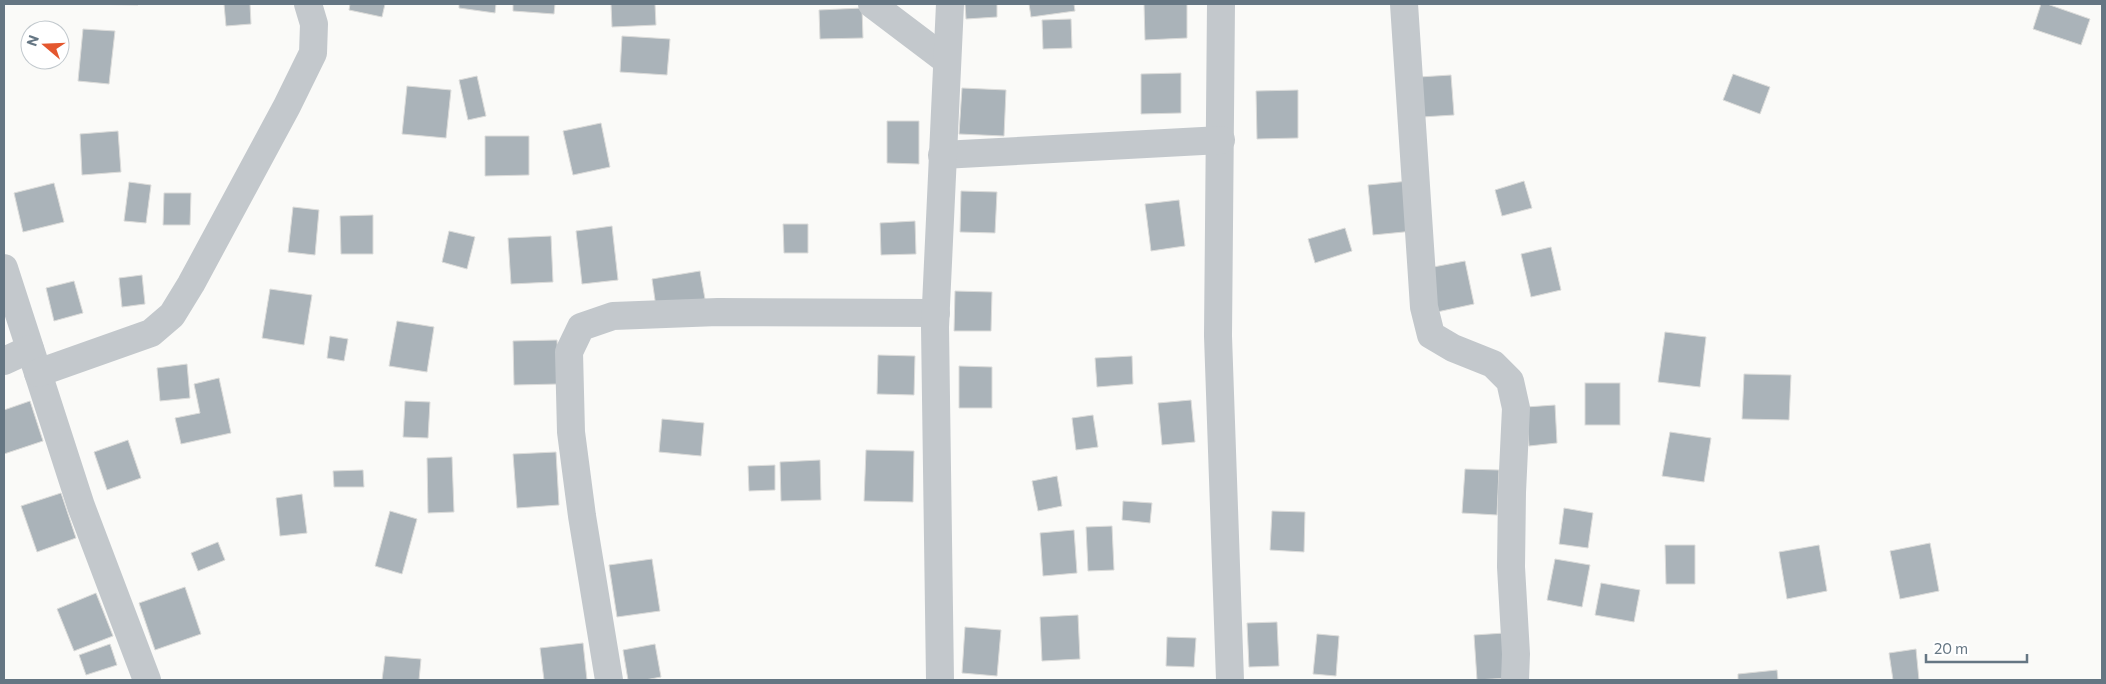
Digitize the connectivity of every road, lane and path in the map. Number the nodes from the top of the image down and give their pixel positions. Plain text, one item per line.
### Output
1 (308, 4) edge
2 (872, 4) edge
3 (950, 4) edge
4 (1221, 4) edge
5 (1404, 4) edge
6 (946, 60) junction
7 (1221, 140) junction
8 (942, 155) junction
9 (4, 268) edge
10 (936, 313) junction
11 (4, 360) edge
12 (34, 361) junction
13 (147, 680) edge
14 (610, 680) edge
15 (940, 680) edge
16 (1230, 680) edge
17 (1515, 680) edge

1 - 12 street
2 - 6 street
3 - 6 street
4 - 7 street
5 - 17 street
6 - 8 street
7 - 8 street
7 - 16 street
8 - 10 street
9 - 12 street
10 - 14 street
10 - 15 street
11 - 12 street
12 - 13 street

